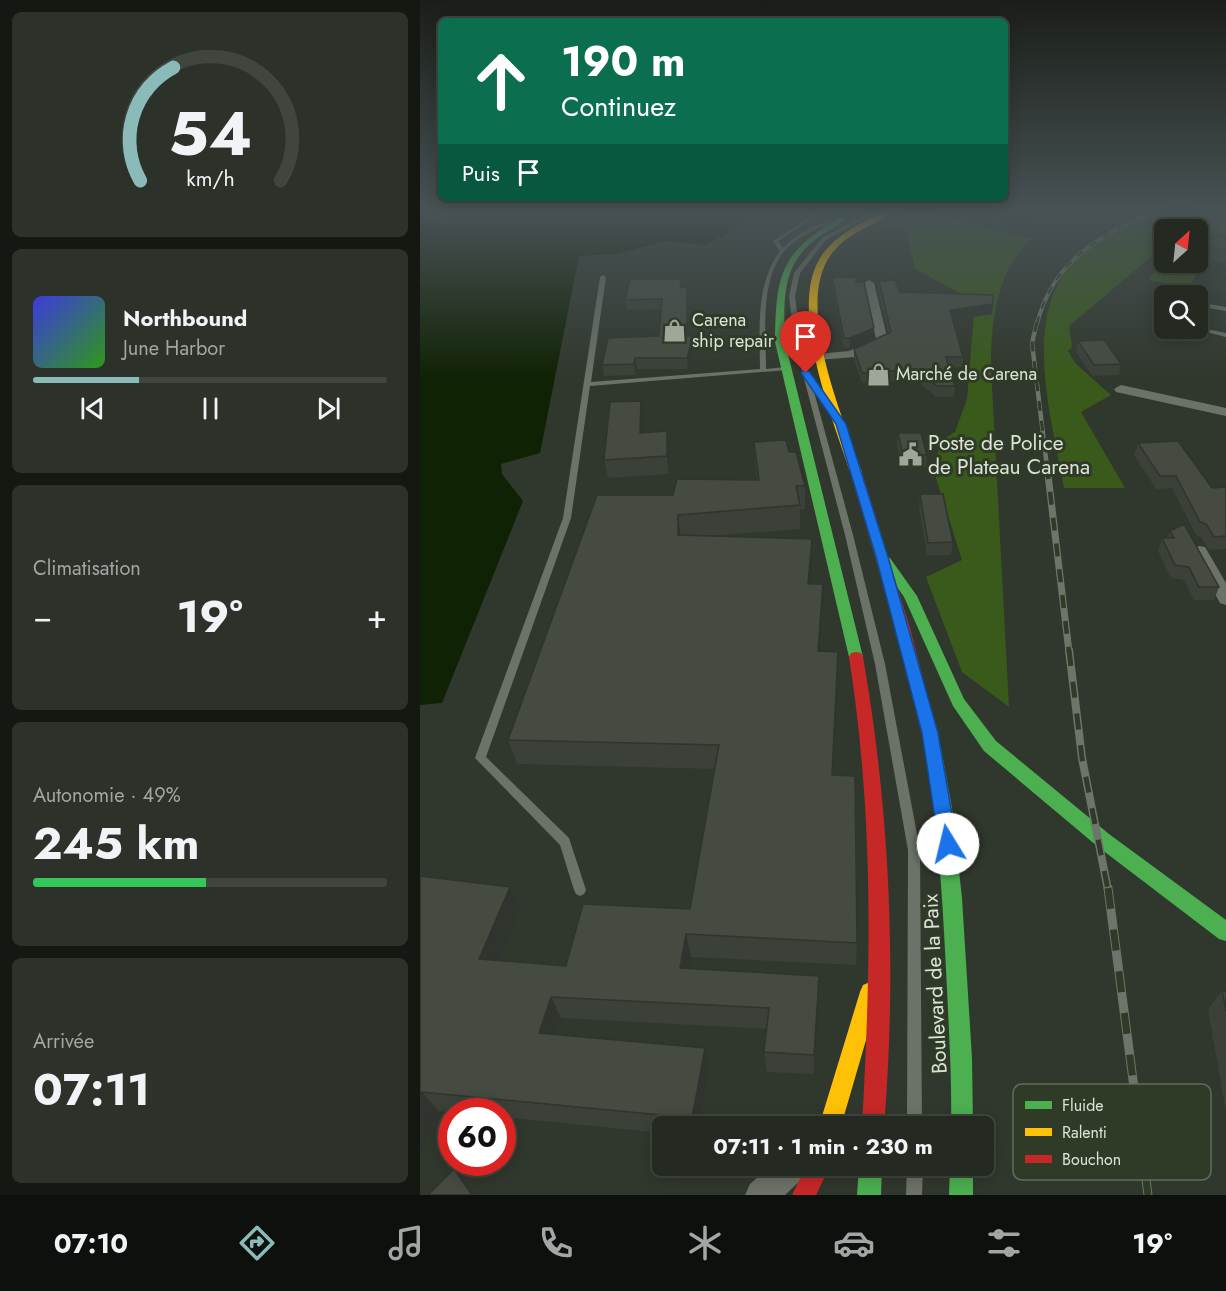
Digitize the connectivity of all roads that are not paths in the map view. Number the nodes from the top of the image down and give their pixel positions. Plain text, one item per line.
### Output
1 (772, 268) edge
2 (786, 268) edge
3 (801, 268) edge
4 (819, 268) edge
5 (603, 277) dead end
6 (869, 283) dead end
7 (1208, 306) edge
8 (1226, 309) edge
9 (1208, 331) edge
10 (1226, 335) edge
11 (821, 357) junction
12 (786, 369) junction
13 (763, 371) junction
14 (806, 373) junction
15 (586, 384) junction
16 (1121, 389) dead end
17 (1226, 412) edge
18 (816, 414) junction
19 (839, 418) junction
20 (1193, 542) edge
21 (882, 557) junction
22 (1226, 599) edge
23 (880, 664) junction
24 (881, 843) junction
25 (580, 890) dead end
26 (1226, 932) edge
27 (882, 958) junction
28 (833, 1116) edge
29 (874, 1116) edge
30 (915, 1116) edge
31 (962, 1116) edge
32 (782, 1176) edge
33 (813, 1176) edge
34 (870, 1176) edge
35 (915, 1176) edge
36 (962, 1176) edge
37 (761, 1195) edge
38 (804, 1195) edge
39 (869, 1195) edge
40 (914, 1195) edge
41 (961, 1195) edge

1 - 13 lane
2 - 12 main road
3 - 14 lane, Boulevard de la Paix
4 - 11 main road, Boulevard de la Paix
5 - 15 lane
6 - 11 street
7 - 8 lane
9 - 10 lane
11 - 19 main road, Boulevard de la Paix
12 - 13 lane
12 - 24 main road
13 - 15 lane
14 - 18 lane, Boulevard de la Paix
14 - 19 lane
15 - 25 lane
16 - 17 street
18 - 19 lane
18 - 23 lane, Boulevard de la Paix
19 - 21 main road, Boulevard de la Paix
20 - 22 street
21 - 26 main road
21 - 31 main road, Boulevard de la Paix
23 - 24 lane
23 - 30 lane, Boulevard de la Paix
24 - 27 main road
27 - 28 main road
27 - 29 main road
32 - 37 street
33 - 38 main road
34 - 39 main road
35 - 40 lane
36 - 41 main road

